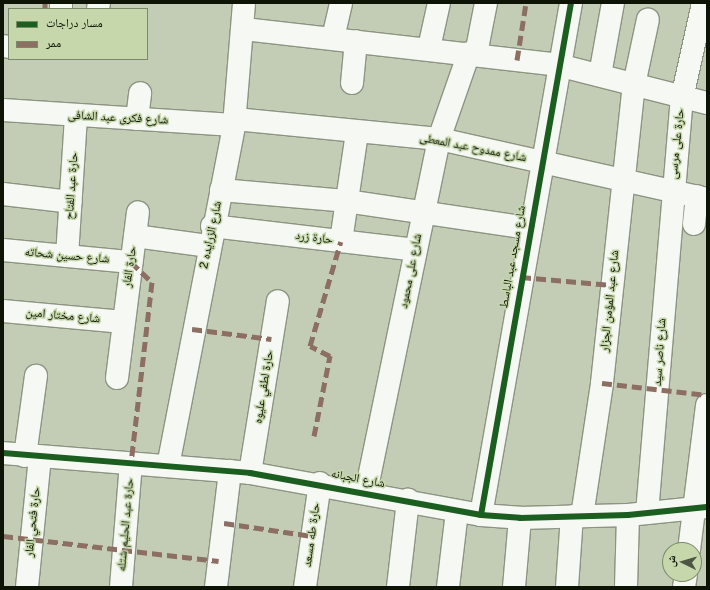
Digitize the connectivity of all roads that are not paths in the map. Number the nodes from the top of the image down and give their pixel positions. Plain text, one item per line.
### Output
1 (244, 3) edge
2 (341, 3) edge
3 (439, 3) edge
4 (486, 3) edge
5 (571, 3) edge
6 (613, 3) edge
7 (703, 3) edge
8 (648, 19) dead end
9 (244, 29) junction
10 (333, 38) junction
11 (356, 41) junction
12 (428, 48) junction
13 (472, 54) junction
14 (558, 65) junction
15 (600, 75) junction
16 (352, 83) dead end
17 (634, 85) junction
18 (140, 93) dead end
19 (682, 98) junction
20 (707, 103) edge
21 (3, 110) edge
22 (76, 116) junction
23 (137, 119) junction
24 (234, 122) junction
25 (357, 132) junction
26 (439, 139) junction
27 (540, 161) junction
28 (623, 181) junction
29 (221, 190) junction
30 (672, 191) junction
31 (3, 194) edge
32 (702, 198) edge
33 (346, 201) junction
34 (71, 202) junction
35 (423, 211) junction
36 (138, 212) dead end
37 (694, 224) dead end
38 (529, 228) junction
39 (134, 236) junction
40 (210, 236) junction
41 (341, 241) junction
42 (3, 250) edge
43 (416, 250) junction
44 (67, 256) junction
45 (131, 262) junction
46 (278, 301) dead end
47 (3, 311) edge
48 (123, 322) junction
49 (36, 376) dead end
50 (117, 378) dead end
51 (707, 405) edge
52 (3, 454) edge
53 (32, 456) junction
54 (131, 464) junction
55 (168, 466) junction
56 (240, 472) junction
57 (320, 483) junction
58 (366, 492) junction
59 (408, 500) junction
60 (700, 508) edge
61 (457, 512) junction
62 (637, 514) junction
63 (481, 515) junction
64 (577, 516) junction
65 (520, 518) junction
66 (691, 542) edge
67 (27, 587) edge
68 (121, 587) edge
69 (216, 587) edge
70 (305, 587) edge
71 (398, 587) edge
72 (448, 587) edge
73 (514, 587) edge
74 (567, 587) edge
75 (626, 587) edge

1 - 9 street, شارع الزرايده 2
2 - 10 street
3 - 12 street
4 - 13 street, شارع على محمود
5 - 14 street, شارع مسجد عبد الباسط
6 - 15 street
7 - 19 street, حارة على مرسى
8 - 17 street, شارع عبد المؤمن الجزار
9 - 10 street
9 - 24 street, شارع الزرايده 2
10 - 11 street
11 - 12 street
11 - 16 street
12 - 13 street
13 - 14 street
13 - 26 street, شارع على محمود
14 - 15 street
14 - 27 street, شارع مسجد عبد الباسط
15 - 17 street
17 - 19 street
17 - 28 street, شارع عبد المؤمن الجزار
18 - 23 street
19 - 20 street
19 - 30 street, حارة على مرسى
21 - 22 street, شارع فكرى عبد الشافى
22 - 23 street, شارع فكرى عبد الشافى
22 - 34 street, حارة عبد الفتاح
23 - 24 street, شارع فكرى عبد الشافى
24 - 25 street, شارع ممدوح عبد المعطى
24 - 29 street, شارع الزرايده 2
25 - 26 street, شارع ممدوح عبد المعطى
25 - 33 street
26 - 27 street, شارع ممدوح عبد المعطى
26 - 35 street, شارع على محمود
27 - 28 street, شارع ممدوح عبد المعطى
27 - 38 street, شارع مسجد عبد الباسط
28 - 30 street, شارع ممدوح عبد المعطى
28 - 64 street, شارع عبد المؤمن الجزار
29 - 33 street
29 - 40 street, شارع الزرايده 2
30 - 32 street, شارع ممدوح عبد المعطى
30 - 62 street, شارع ناصر سيد
31 - 34 street
32 - 37 street
33 - 35 street
33 - 41 street
34 - 44 street, حارة عبد الفتاح
35 - 38 street
35 - 43 street, شارع على محمود
36 - 39 street, حارة الفار
38 - 63 street, شارع مسجد عبد الباسط
39 - 40 street, حارة زرد
39 - 45 street, حارة الفار
40 - 41 street, حارة زرد
40 - 55 street, شارع الزرايده 2
41 - 43 street, حارة زرد
42 - 44 street, شارع حسين شحاته
43 - 58 street, شارع على محمود
44 - 45 street, شارع حسين شحاته
45 - 48 street, حارة الفار
46 - 56 street, حارة لطفي عليوه
47 - 48 street, شارع مختار امين
48 - 50 street, حارة الفار
49 - 53 street, حارة فتحي الفار
51 - 60 street
52 - 53 street, شارع الجبانه
53 - 54 street, شارع الجبانه
53 - 67 street, حارة فتحي الفار
54 - 55 street, شارع الجبانه
54 - 68 street, حارة عبد الحليم شتله
55 - 56 street, شارع الجبانه
56 - 57 street, شارع الجبانه
56 - 69 street, حارة لطفي عليوه
57 - 58 street, شارع الجبانه
57 - 70 street, حارة طه مسعد
58 - 59 street, شارع الجبانه
59 - 61 street, شارع الجبانه
59 - 71 street
60 - 62 street, شارع الجبانه
60 - 66 street
61 - 63 street, شارع الجبانه
61 - 72 street
62 - 64 street, شارع الجبانه
62 - 75 street, شارع ناصر سيد
63 - 65 street, شارع الجبانه
64 - 65 street, شارع الجبانه
64 - 74 street, شارع عبد المؤمن الجزار
65 - 73 street

